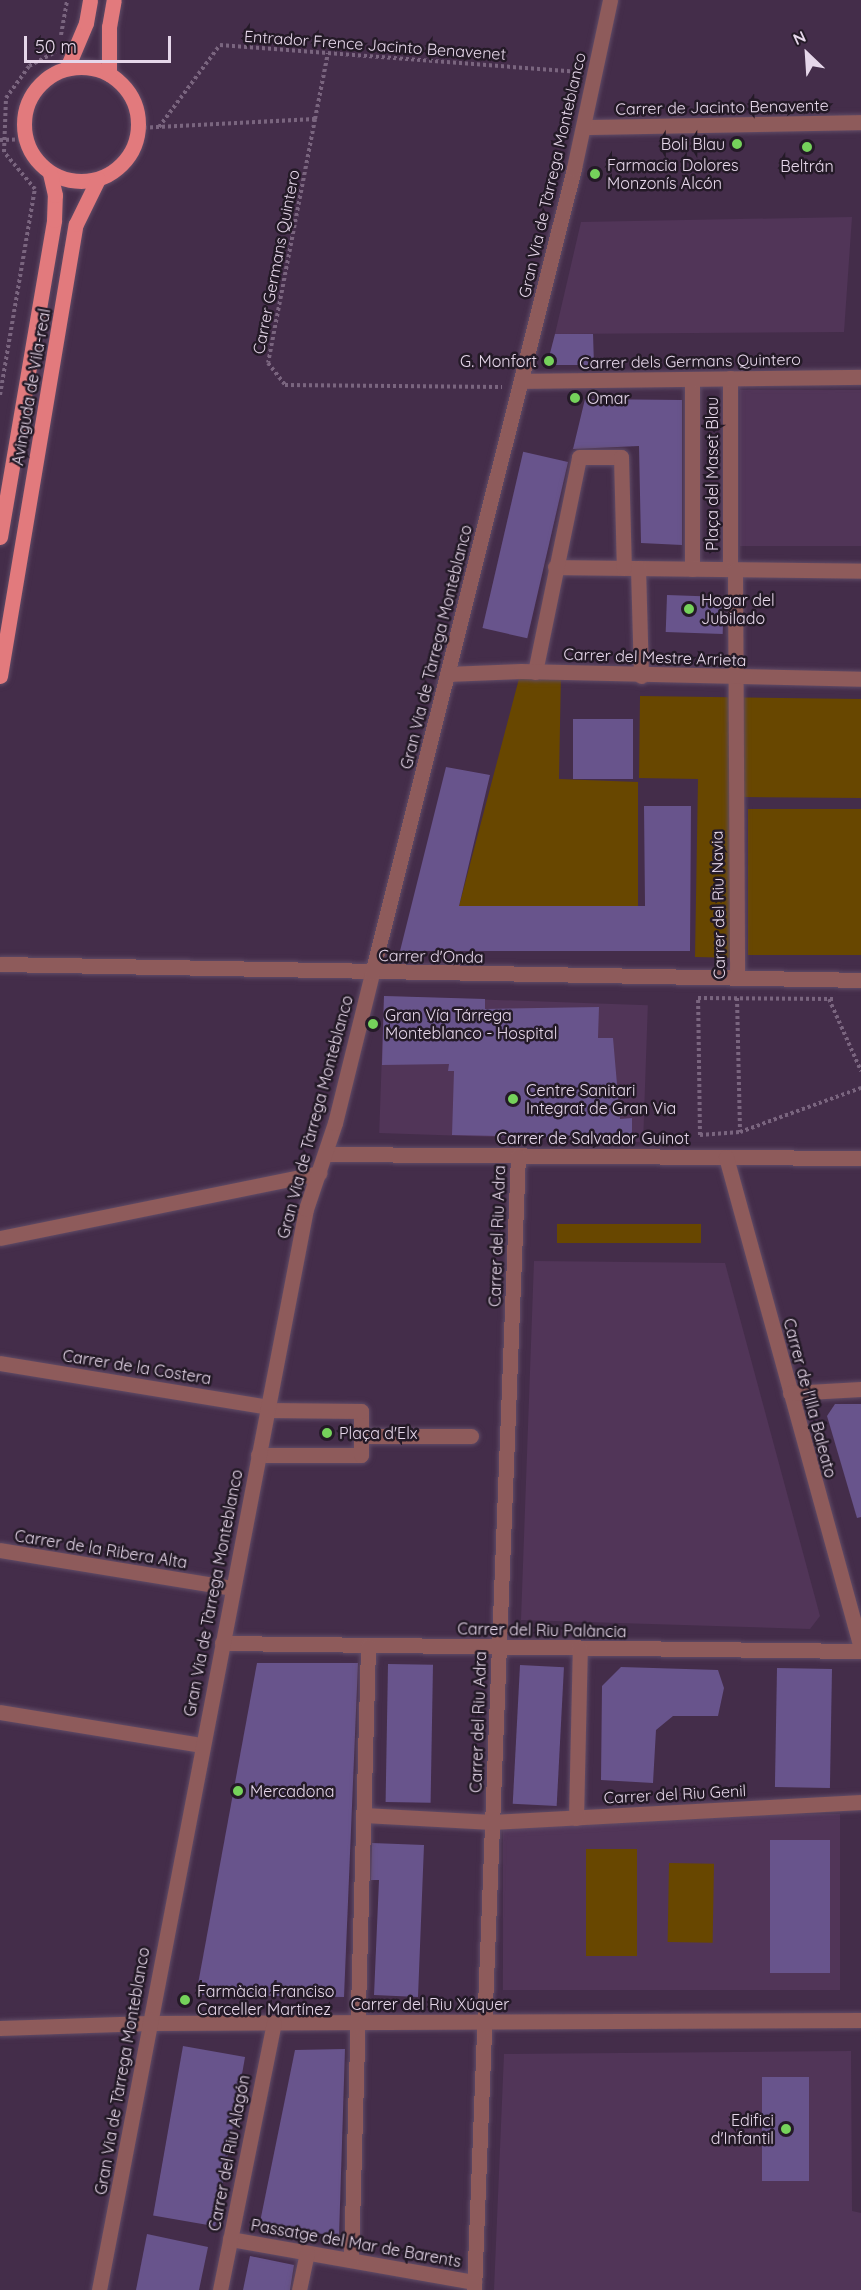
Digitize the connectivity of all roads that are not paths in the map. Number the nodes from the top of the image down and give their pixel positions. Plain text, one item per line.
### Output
1 (90, 0) edge
2 (114, 0) edge
3 (610, 0) edge
4 (67, 68) junction
5 (110, 74) junction
6 (861, 122) edge
7 (584, 127) junction
8 (50, 173) junction
9 (98, 179) junction
10 (861, 376) edge
11 (730, 378) junction
12 (692, 379) junction
13 (520, 381) junction
14 (0, 537) edge
15 (555, 567) junction
16 (631, 568) junction
17 (692, 569) junction
18 (733, 569) junction
19 (861, 571) edge
20 (535, 672) junction
21 (447, 674) junction
22 (0, 676) edge
23 (641, 676) junction
24 (734, 678) junction
25 (861, 679) edge
26 (0, 964) edge
27 (372, 973) junction
28 (737, 978) junction
29 (861, 980) edge
30 (325, 1154) junction
31 (518, 1156) junction
32 (726, 1157) junction
33 (861, 1158) edge
34 (318, 1173) junction
35 (0, 1238) edge
36 (0, 1363) edge
37 (861, 1389) edge
38 (790, 1393) junction
39 (267, 1409) junction
40 (361, 1436) junction
41 (471, 1436) dead end
42 (258, 1455) junction
43 (0, 1550) edge
44 (232, 1588) junction
45 (222, 1643) junction
46 (368, 1646) junction
47 (499, 1647) junction
48 (580, 1648) junction
49 (861, 1650) edge
50 (0, 1712) edge
51 (202, 1745) junction
52 (861, 1802) edge
53 (364, 1815) junction
54 (576, 1818) junction
55 (492, 1822) junction
56 (861, 2020) edge
57 (358, 2022) junction
58 (485, 2022) junction
59 (273, 2023) junction
60 (149, 2024) junction
61 (0, 2028) edge
62 (230, 2239) junction
63 (307, 2253) junction
64 (351, 2260) junction
65 (474, 2286) edge
66 (99, 2290) edge
67 (220, 2290) edge
68 (300, 2290) edge

1 - 4 main road
2 - 5 main road
3 - 7 street, Gran Via de Tàrrega Monteblanco
4 - 5 main road
4 - 8 main road
5 - 9 main road
6 - 7 street, Carrer de Jacinto Benavente
7 - 13 street, Gran Via de Tàrrega Monteblanco
8 - 9 main road
8 - 14 main road, Avinguda de Vila-real
9 - 22 main road, Avinguda de Vila-real
10 - 11 street, Carrer dels Germans Quintero
11 - 12 street, Carrer dels Germans Quintero
11 - 18 street, Plaça del Maset Blau
12 - 13 street, Carrer dels Germans Quintero
12 - 17 street, Plaça del Maset Blau
13 - 21 street, Gran Via de Tàrrega Monteblanco
15 - 16 street, Plaça del Maset Blau
15 - 16 street
15 - 20 street
16 - 17 street, Plaça del Maset Blau
16 - 23 street
17 - 18 street, Plaça del Maset Blau
18 - 19 street, Plaça del Maset Blau
18 - 24 street, Plaça del Maset Blau
20 - 21 street, Carrer del Mestre Arrieta
20 - 23 street, Carrer del Mestre Arrieta
21 - 27 street, Gran Via de Tàrrega Monteblanco
23 - 24 street, Carrer del Mestre Arrieta
24 - 25 street, Carrer del Mestre Arrieta
24 - 28 street, Carrer del Riu Navia
26 - 27 street, Carrer d'Onda
27 - 28 street, Carrer d'Onda
27 - 30 street, Gran Via de Tàrrega Monteblanco
28 - 29 street, Carrer d'Onda
30 - 31 street, Carrer de Salvador Guinot
30 - 34 street, Gran Via de Tàrrega Monteblanco
31 - 32 street, Carrer de Salvador Guinot
31 - 47 street, Carrer del Riu Adra
32 - 33 street, Carrer de Salvador Guinot
32 - 38 street, Carrer de l'Illa Baleato
34 - 35 street
34 - 39 street, Gran Via de Tàrrega Monteblanco
36 - 39 street, Carrer de la Costera
37 - 38 street
38 - 49 street, Carrer de l'Illa Baleato
39 - 40 street
39 - 42 street, Gran Via de Tàrrega Monteblanco
40 - 41 street
40 - 42 street
42 - 44 street, Gran Via de Tàrrega Monteblanco
43 - 44 street, Carrer de la Ribera Alta
44 - 45 street, Gran Via de Tàrrega Monteblanco
45 - 46 street, Carrer del Riu Palància
45 - 51 street, Gran Via de Tàrrega Monteblanco
46 - 47 street, Carrer del Riu Palància
46 - 53 street
47 - 48 street, Carrer del Riu Palància
47 - 55 street, Carrer del Riu Adra
48 - 49 street, Carrer del Riu Palància
48 - 54 street
50 - 51 street
51 - 60 street, Gran Via de Tàrrega Monteblanco
52 - 54 street, Carrer del Riu Genil
53 - 55 street, Carrer del Riu Genil
53 - 57 street
54 - 55 street, Carrer del Riu Genil
55 - 58 street, Carrer del Riu Adra
56 - 58 street, Carrer del Riu Xúquer
57 - 58 street, Carrer del Riu Xúquer
57 - 59 street, Carrer del Riu Xúquer
57 - 64 street
58 - 65 street, Carrer del Riu Adra
59 - 60 street, Carrer del Riu Xúquer
59 - 62 street, Carrer del Riu Alagón
60 - 61 street, Carrer del Riu Xúquer
60 - 66 street, Gran Via de Tàrrega Monteblanco
62 - 63 street, Passatge del Mar de Barents
62 - 67 street, Carrer del Riu Alagón
63 - 64 street, Passatge del Mar de Barents
63 - 68 street
64 - 65 street, Passatge del Mar de Barents

